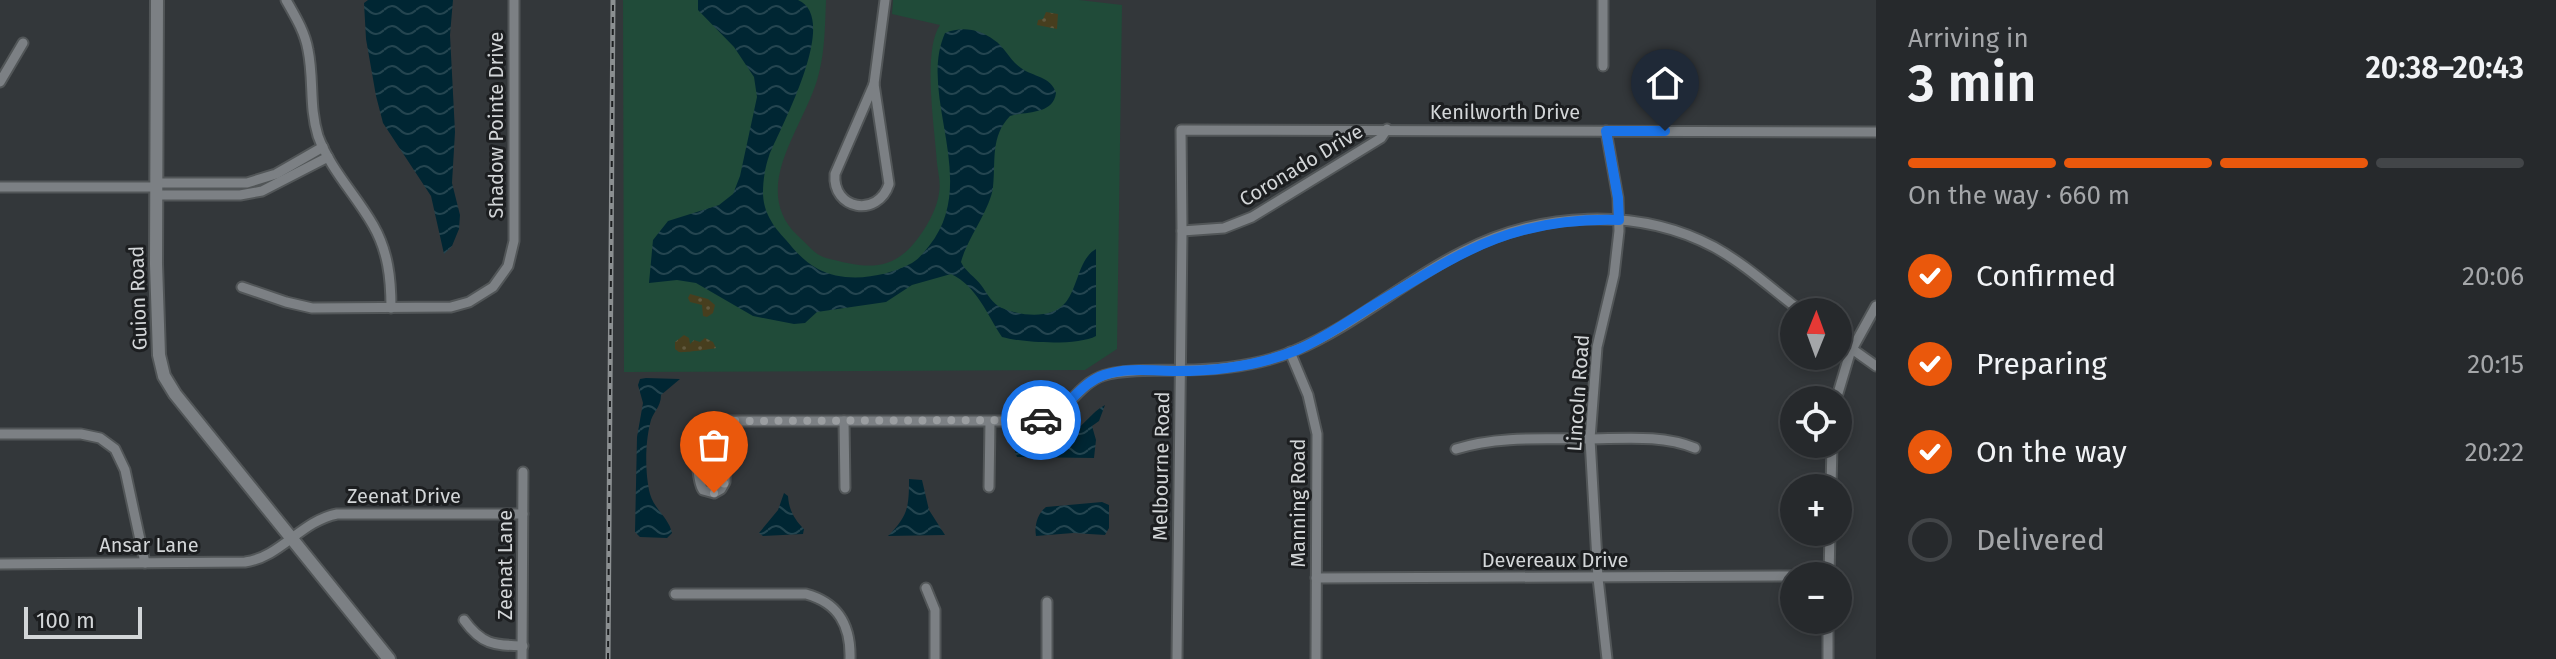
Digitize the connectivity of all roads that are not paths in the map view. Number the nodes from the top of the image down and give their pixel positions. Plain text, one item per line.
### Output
1 (157, 0) edge
2 (286, 0) edge
3 (514, 0) edge
4 (885, 0) edge
5 (1603, 0) edge
6 (23, 43) dead end
7 (1603, 66) dead end
8 (0, 82) edge
9 (874, 84) junction
10 (1387, 129) junction
11 (1181, 130) joint
12 (1606, 131) junction
13 (1876, 132) edge
14 (323, 147) junction
15 (328, 157) junction
16 (0, 187) edge
17 (156, 188) junction
18 (1619, 220) junction
19 (1182, 231) junction
20 (242, 287) dead end
21 (1784, 298) edge
22 (1876, 306) edge
23 (391, 308) junction
24 (1852, 350) joint
25 (1290, 352) junction
26 (1876, 366) edge
27 (1180, 371) junction
28 (726, 421) junction
29 (844, 421) junction
30 (990, 422) junction
31 (0, 434) edge
32 (1590, 439) junction
33 (1695, 448) dead end
34 (1456, 449) dead end
35 (523, 472) dead end
36 (989, 487) dead end
37 (845, 488) dead end
38 (523, 514) junction
39 (291, 538) junction
40 (145, 563) junction
41 (0, 564) edge
42 (1780, 576) edge
43 (1316, 578) junction
44 (1598, 578) junction
45 (926, 588) dead end
46 (675, 594) dead end
47 (1047, 602) dead end
48 (464, 620) dead end
49 (1828, 634) edge
50 (523, 646) junction
51 (389, 659) edge
52 (522, 659) edge
53 (850, 659) edge
54 (935, 659) edge
55 (1047, 659) edge
56 (1177, 659) edge
57 (1316, 659) edge
58 (1607, 659) edge
59 (1828, 659) edge

1 - 17 street, Guion Road
2 - 14 street
3 - 23 street, Shadow Pointe Drive
4 - 9 street
5 - 7 street
6 - 8 street
9 - 9 street
10 - 11 street, Kenilworth Drive
10 - 12 street, Kenilworth Drive
10 - 19 street, Coronado Drive
11 - 19 street, Melbourne Road
12 - 13 street, Kenilworth Drive
12 - 18 street, Lincoln Road
14 - 15 street
14 - 17 street
15 - 17 street
15 - 23 street
16 - 17 street
17 - 39 street, Guion Road
18 - 21 street
18 - 25 street
18 - 32 street, Lincoln Road
19 - 27 street, Melbourne Road
20 - 23 street
22 - 24 street
24 - 26 street
25 - 27 street
25 - 43 street, Manning Road
27 - 30 street
27 - 56 street, Melbourne Road
28 - 28 street
28 - 29 street
29 - 30 street
29 - 37 street
30 - 36 street
31 - 40 street
32 - 33 street
32 - 34 street
32 - 44 street, Lincoln Road
35 - 38 street, Zeenat Lane
38 - 39 street, Zeenat Drive
38 - 50 street, Zeenat Lane
39 - 40 street, Ansar Lane
39 - 51 street, Guion Road
40 - 41 street, Ansar Lane
42 - 44 street, Devereaux Drive
43 - 44 street, Devereaux Drive
43 - 57 street, Manning Road
44 - 58 street, Lincoln Road
45 - 54 street
46 - 53 street
47 - 55 street
48 - 50 street
49 - 59 street
50 - 52 street, Zeenat Lane

